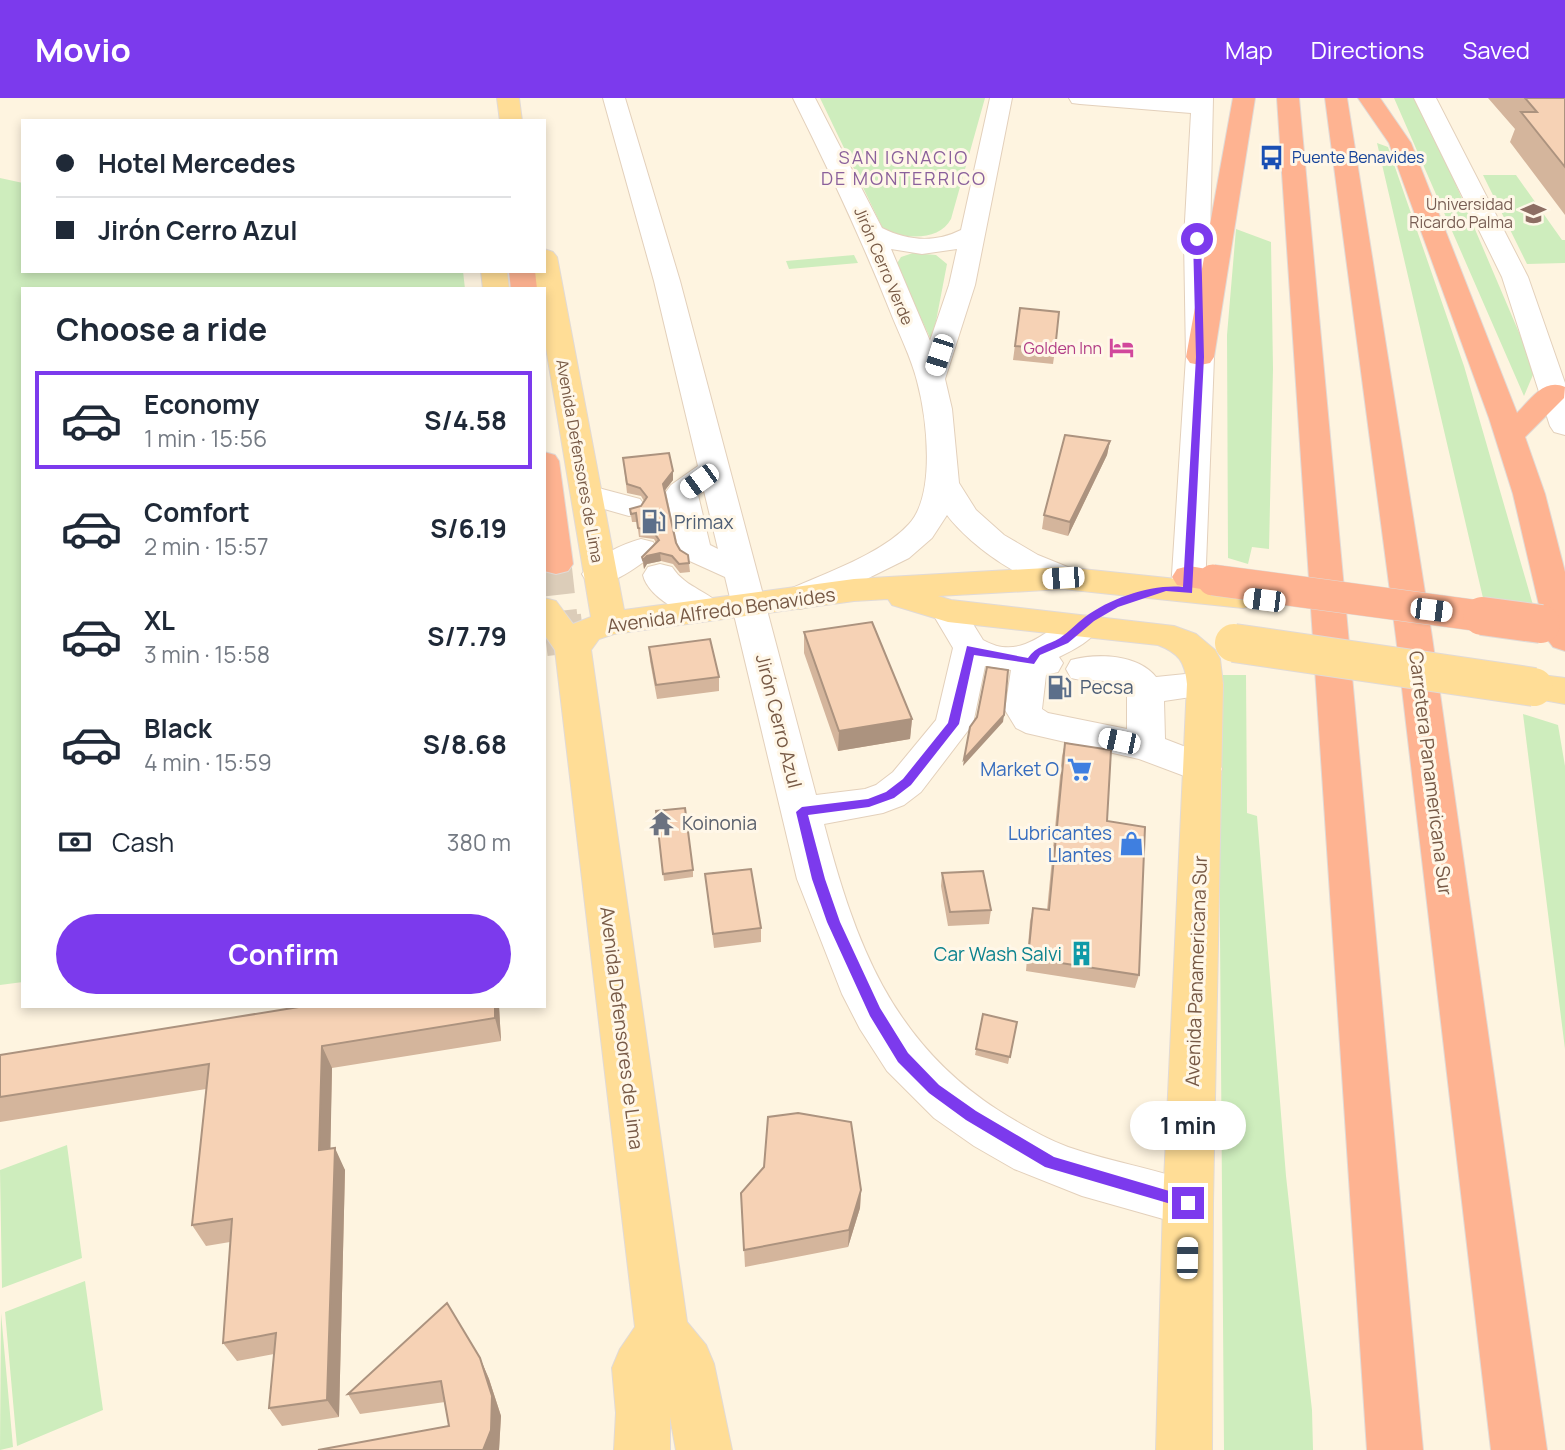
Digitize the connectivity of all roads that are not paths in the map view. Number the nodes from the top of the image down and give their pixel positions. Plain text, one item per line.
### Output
1 (508, 98) edge
2 (614, 98) edge
3 (804, 98) edge
4 (1001, 98) edge
5 (1080, 98) edge
6 (1244, 98) edge
7 (1288, 98) edge
8 (1336, 98) edge
9 (1369, 98) edge
10 (1425, 98) edge
11 (1202, 103) edge
12 (511, 119) edge
13 (872, 233) junction
14 (972, 234) junction
15 (546, 268) edge
16 (1200, 357) junction
17 (931, 379) junction
18 (1553, 393) junction
19 (1565, 426) edge
20 (1510, 436) junction
21 (546, 478) edge
22 (943, 484) junction
23 (587, 494) junction
24 (1529, 494) junction
25 (646, 535) junction
26 (1565, 535) edge
27 (556, 564) tunnel mouth
28 (599, 575) junction
29 (1063, 578) junction
30 (1189, 584) junction
31 (745, 588) junction
32 (878, 589) junction
33 (800, 598) junction
34 (706, 610) junction
35 (948, 611) junction
36 (546, 612) tunnel mouth
37 (609, 624) junction
38 (1084, 625) junction
39 (1552, 633) edge
40 (971, 648) junction
41 (573, 649) junction
42 (1038, 662) junction
43 (1214, 662) junction
44 (1084, 668) dead end
45 (1550, 689) edge
46 (1145, 691) junction
47 (1146, 747) junction
48 (1203, 769) junction
49 (802, 812) junction
50 (1188, 1203) junction
51 (662, 1333) junction
52 (642, 1450) edge
53 (704, 1450) edge
54 (1184, 1450) edge
55 (1395, 1450) edge
56 (1519, 1450) edge

1 - 12 main road
2 - 31 street
3 - 13 street, Jirón Cerro Verde
4 - 14 street
5 - 11 street
6 - 16 highway
7 - 55 highway
8 - 56 highway, Carretera Panamericana Sur
9 - 20 highway
10 - 18 street
11 - 16 street
13 - 14 street
13 - 17 street, Jirón Cerro Verde
14 - 17 street
15 - 23 main road, Avenida Defensores de Lima
16 - 30 street
17 - 22 street, Jirón Cerro Verde
18 - 19 street
18 - 20 highway
20 - 24 highway
21 - 27 highway
22 - 29 street, Jirón Cerro Verde
22 - 33 street, Jirón Cerro Verde
23 - 25 street
23 - 28 main road, Avenida Defensores de Lima
24 - 26 highway
24 - 39 highway
25 - 28 street
25 - 34 street
28 - 37 main road, Avenida Defensores de Lima
29 - 30 main road, Avenida Alfredo Benavides
29 - 32 main road, Avenida Alfredo Benavides
30 - 38 main road
30 - 39 highway, bridge
30 - 39 main road, Avenida Alfredo Benavides
31 - 33 main road, Avenida Alfredo Benavides
31 - 34 main road, Avenida Alfredo Benavides
31 - 49 street, Jirón Cerro Azul
32 - 33 main road, Avenida Alfredo Benavides
32 - 35 main road, Avenida Alfredo Benavides
34 - 37 main road, Avenida Alfredo Benavides
35 - 38 main road, Avenida Alfredo Benavides
35 - 40 street
36 - 41 main road, Avenida Defensores de Lima
37 - 41 main road, Avenida Alfredo Benavides
38 - 42 street
38 - 43 main road, Avenida Alfredo Benavides
40 - 42 street
40 - 49 street
41 - 51 main road, Avenida Defensores de Lima
42 - 47 street
43 - 45 main road, Avenida Alfredo Benavides, bridge
43 - 46 street
43 - 48 main road, Avenida Panamericana Sur
44 - 46 street
46 - 47 street
47 - 48 street
48 - 50 main road, Avenida Panamericana Sur
49 - 50 street, Jirón Cerro Azul
50 - 54 main road, Avenida Panamericana Sur
51 - 52 main road
51 - 53 main road

